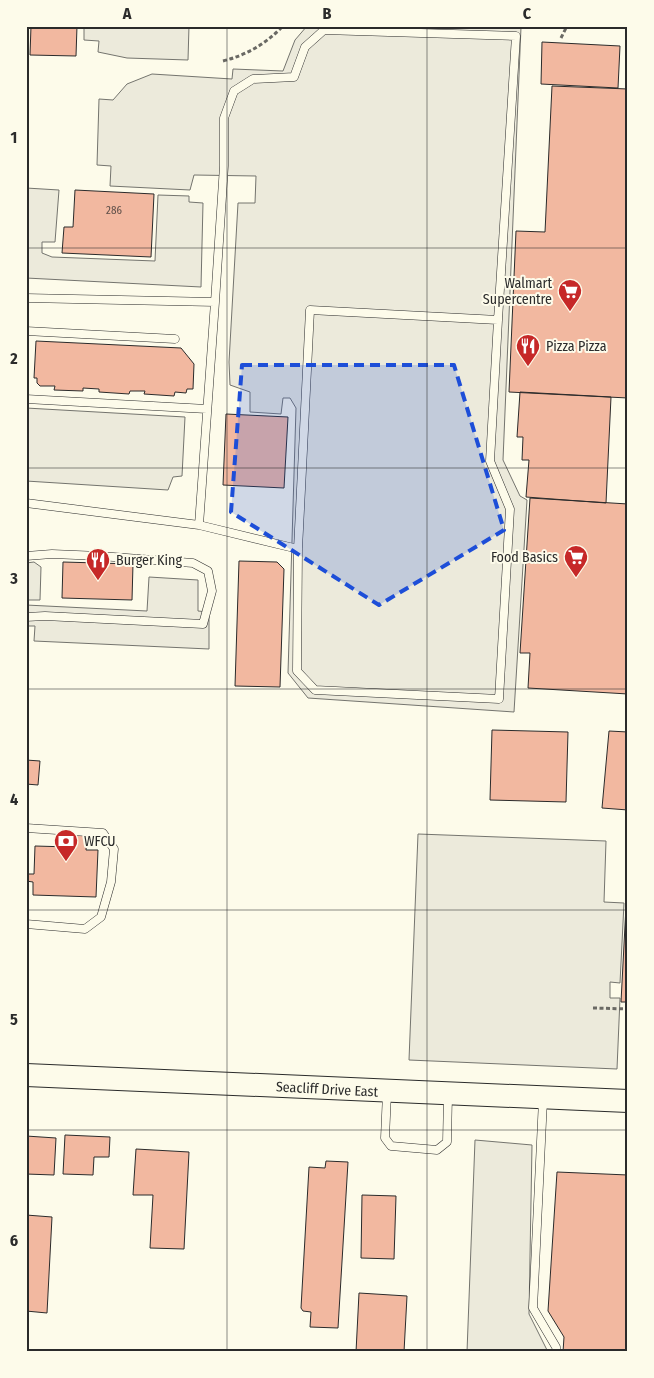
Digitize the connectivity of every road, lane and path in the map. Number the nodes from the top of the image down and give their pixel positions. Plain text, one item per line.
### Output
1 (567, 26) edge
2 (282, 28) dead end
3 (561, 38) dead end
4 (223, 61) dead end
5 (26, 298) edge
6 (215, 302) junction
7 (498, 320) junction
8 (26, 331) edge
9 (176, 338) dead end
10 (26, 399) edge
11 (207, 409) junction
12 (26, 503) edge
13 (199, 525) junction
14 (298, 549) junction
15 (26, 556) edge
16 (26, 616) edge
17 (26, 828) edge
18 (26, 924) edge
19 (593, 1008) dead end
20 (628, 1009) edge
21 (26, 1076) edge
22 (387, 1091) junction
23 (448, 1094) junction
24 (543, 1098) junction
25 (628, 1101) edge
26 (556, 1352) edge

1 - 3 path
2 - 4 path
5 - 6 lane
6 - 7 lane
6 - 11 lane
7 - 14 lane
7 - 14 lane
8 - 9 lane
10 - 11 lane
11 - 13 lane
12 - 13 lane
13 - 14 lane
15 - 16 lane
17 - 18 lane
19 - 20 path
21 - 22 main road, Seacliff Drive East
22 - 23 main road, Seacliff Drive East
22 - 23 lane
23 - 24 main road, Seacliff Drive East
24 - 25 main road, Seacliff Drive East
24 - 26 lane

